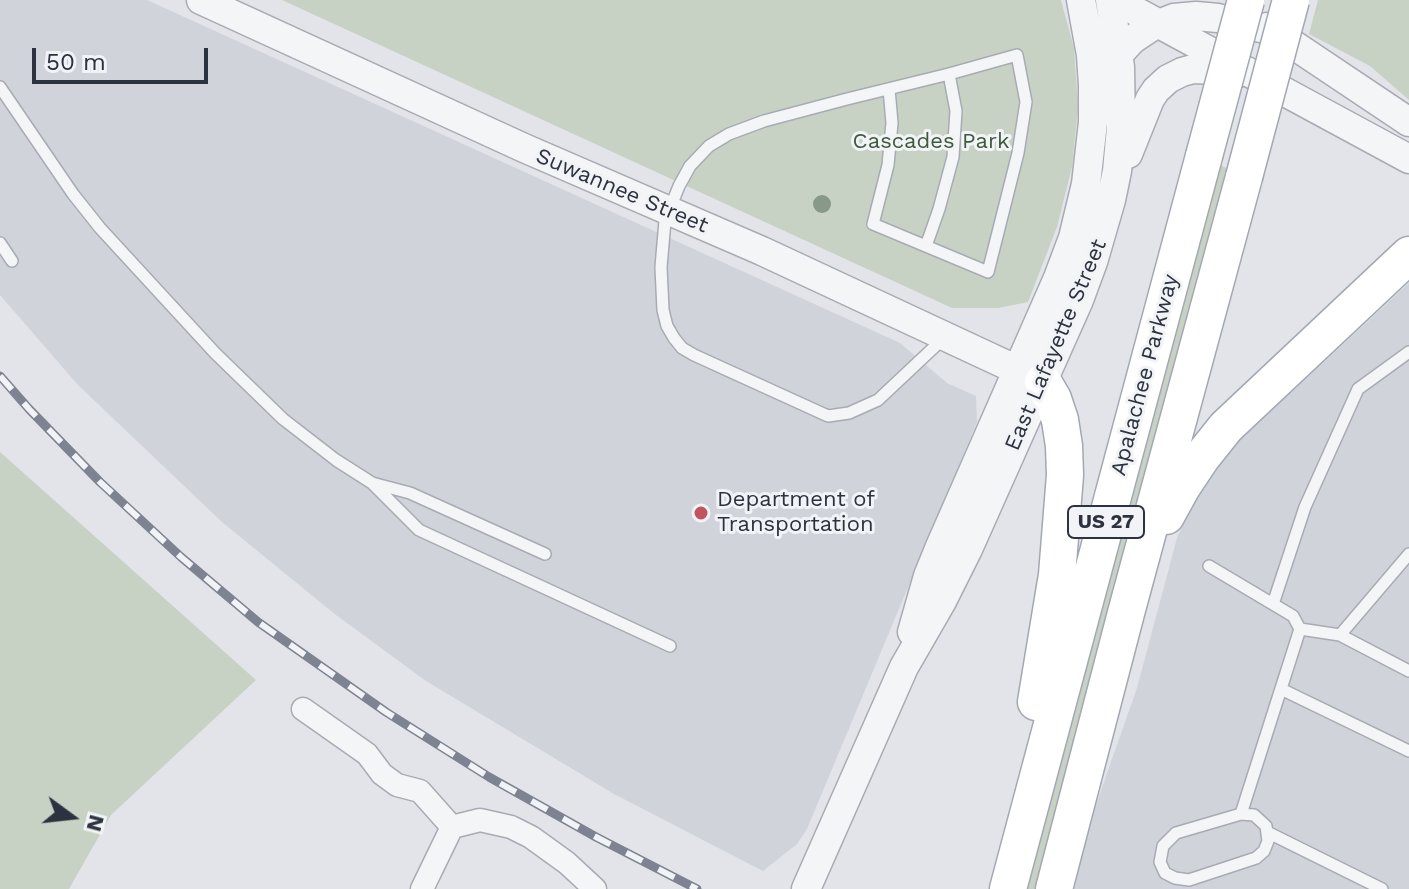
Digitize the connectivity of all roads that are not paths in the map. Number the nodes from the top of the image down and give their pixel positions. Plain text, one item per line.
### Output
1 (201, 0) edge
2 (1081, 0) edge
3 (1112, 0) edge
4 (1226, 0) edge
5 (1246, 0) edge
6 (1291, 0) edge
7 (1157, 24) junction
8 (1273, 31) junction
9 (1118, 55) junction
10 (949, 74) junction
11 (1253, 76) junction
12 (0, 87) edge
13 (889, 89) junction
14 (1093, 122) junction
15 (1409, 122) edge
16 (1409, 159) edge
17 (1111, 200) junction
18 (668, 211) junction
19 (0, 243) edge
20 (926, 246) junction
21 (1409, 255) edge
22 (12, 261) dead end
23 (945, 336) junction
24 (1409, 352) edge
25 (1030, 376) junction
26 (372, 483) junction
27 (545, 554) dead end
28 (1409, 554) edge
29 (1209, 566) dead end
30 (1273, 604) junction
31 (1126, 613) junction
32 (1300, 629) junction
33 (1340, 635) junction
34 (670, 646) dead end
35 (1409, 671) edge
36 (1281, 689) junction
37 (303, 709) dead end
38 (1409, 751) edge
39 (1241, 814) junction
40 (452, 827) junction
41 (1267, 832) junction
42 (422, 889) edge
43 (595, 889) edge
44 (806, 889) edge
45 (1005, 889) edge
46 (1054, 889) edge
47 (1382, 889) edge

1 - 18 street, Suwannee Street
2 - 14 street, East Lafayette Street
3 - 7 street
3 - 9 street, East Lafayette Street
4 - 8 street
5 - 45 main road, Apalachee Parkway / US 27, bridge
6 - 31 main road, Apalachee Parkway / US 27, bridge
7 - 8 street
7 - 9 street
7 - 11 street
8 - 15 street
9 - 14 street
9 - 17 street, East Lafayette Street
10 - 13 lane
10 - 20 lane
10 - 20 lane
11 - 16 street
11 - 17 street
12 - 26 lane
13 - 18 lane
13 - 20 lane
14 - 25 street, East Lafayette Street
17 - 25 street, East Lafayette Street
18 - 23 street, Suwannee Street
18 - 23 lane
19 - 22 lane
21 - 31 main road
23 - 25 street, Suwannee Street
24 - 30 lane
25 - 44 street, East Lafayette Street
25 - 45 main road
26 - 27 lane
26 - 34 lane
28 - 33 lane
29 - 30 lane
30 - 32 lane
31 - 46 main road, Apalachee Parkway / US 27
32 - 33 lane
32 - 36 lane
33 - 35 lane
36 - 38 lane
36 - 39 lane
37 - 40 street
39 - 41 lane
39 - 41 lane
40 - 42 street
40 - 43 street
41 - 47 lane

